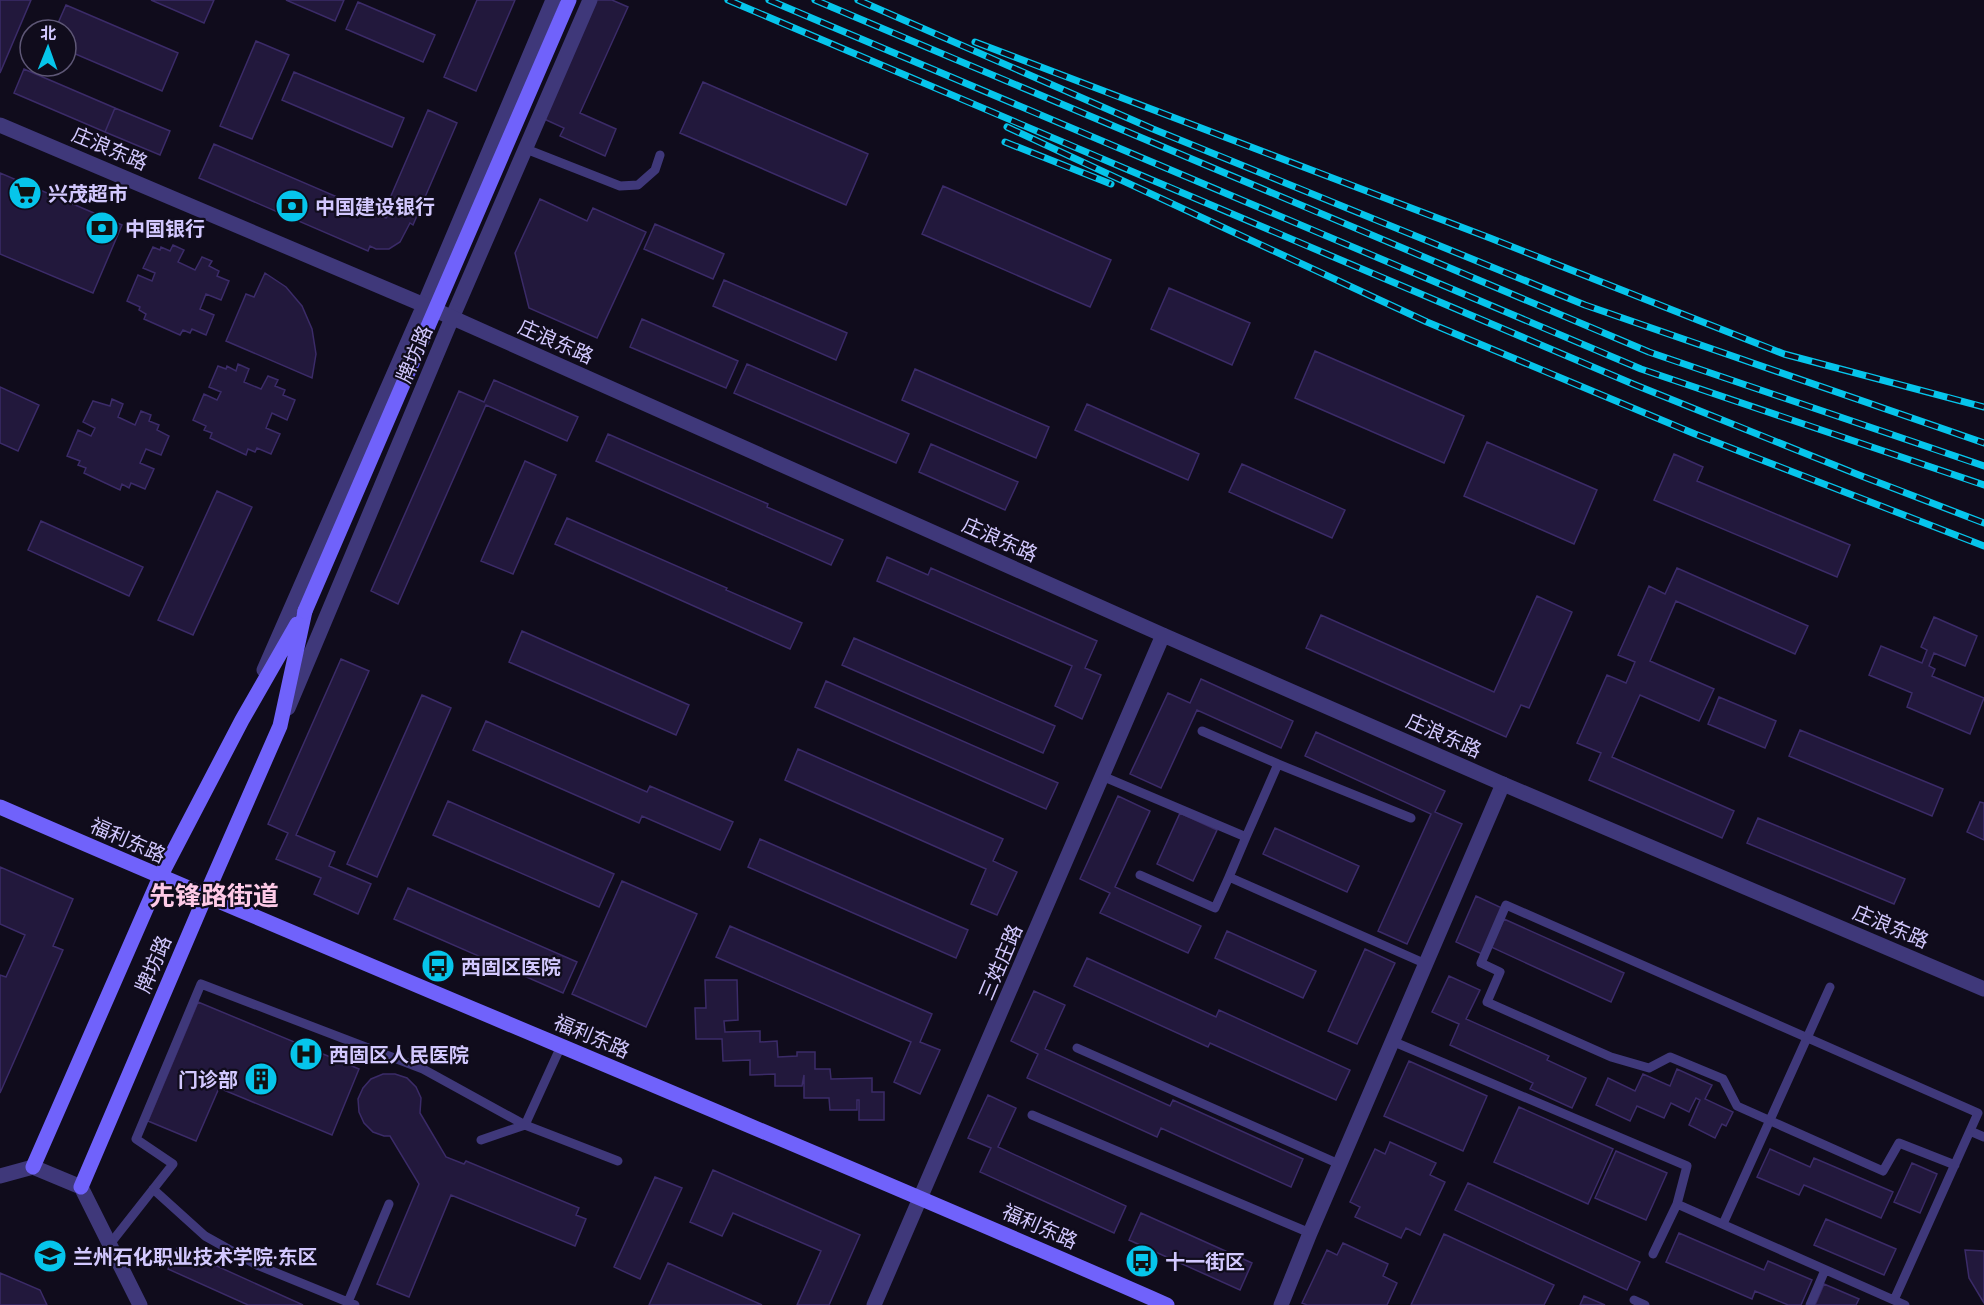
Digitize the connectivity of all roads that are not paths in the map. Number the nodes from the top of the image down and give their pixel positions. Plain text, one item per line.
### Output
1 (553, 0) edge
2 (568, 0) edge
3 (590, 0) edge
4 (0, 124) edge
5 (526, 149) junction
6 (660, 155) dead end
7 (429, 307) junction
8 (452, 318) junction
9 (305, 611) junction
10 (1163, 635) junction
11 (242, 720) junction
12 (280, 726) junction
13 (1202, 731) dead end
14 (1278, 764) junction
15 (1102, 776) junction
16 (1503, 784) junction
17 (0, 807) edge
18 (1411, 818) dead end
19 (1246, 837) junction
20 (1140, 875) dead end
21 (160, 877) junction
22 (1229, 877) junction
23 (205, 897) junction
24 (1426, 964) junction
25 (1830, 987) dead end
26 (1984, 989) edge
27 (1807, 1038) junction
28 (1392, 1041) junction
29 (561, 1046) junction
30 (1077, 1048) dead end
31 (1032, 1115) dead end
32 (1769, 1122) junction
33 (525, 1125) junction
34 (1970, 1131) junction
35 (1984, 1137) edge
36 (481, 1140) dead end
37 (618, 1161) dead end
38 (1339, 1164) junction
39 (1955, 1165) junction
40 (33, 1167) junction
41 (0, 1176) edge
42 (81, 1187) junction
43 (153, 1189) junction
44 (921, 1197) junction
45 (389, 1204) dead end
46 (1677, 1204) junction
47 (1723, 1224) junction
48 (1310, 1233) junction
49 (110, 1244) junction
50 (1653, 1254) dead end
51 (1825, 1270) junction
52 (1634, 1300) dead end
53 (1894, 1300) junction
54 (352, 1304) edge
55 (140, 1305) edge
56 (874, 1305) edge
57 (1167, 1305) edge
58 (1281, 1305) edge
59 (1645, 1305) edge
60 (1810, 1305) edge
61 (1905, 1305) edge

1 - 7 street, 牌坊路
2 - 7 street
2 - 9 main road, 牌坊路, bridge
3 - 5 street, 牌坊路
4 - 7 street, 庄浪东路
5 - 6 lane
5 - 8 street, 牌坊路
7 - 8 street, 庄浪东路
7 - 11 street, 牌坊路
8 - 10 street, 庄浪东路
8 - 12 street, 牌坊路
9 - 11 main road, 牌坊路
9 - 12 main road, 牌坊路
10 - 15 street, 三姓庄路
10 - 16 street, 庄浪东路
11 - 21 main road, 牌坊路
12 - 23 main road, 牌坊路
13 - 14 lane
14 - 18 lane
14 - 19 lane
15 - 19 lane
15 - 44 street, 三姓庄路
16 - 24 street
16 - 26 street, 庄浪东路
17 - 21 main road, 福利东路
19 - 22 lane
20 - 22 lane
21 - 23 main road, 福利东路
21 - 40 main road, 牌坊路
22 - 24 lane
23 - 29 main road, 福利东路
23 - 42 main road, 牌坊路
24 - 28 street
25 - 27 lane
27 - 32 lane
27 - 32 lane
27 - 34 lane
28 - 38 street
28 - 46 lane
29 - 33 lane
29 - 44 main road, 福利东路
30 - 38 lane
31 - 48 lane
32 - 39 lane
32 - 47 lane
33 - 36 lane
33 - 37 lane
33 - 43 lane
34 - 35 lane
34 - 39 lane
38 - 48 street
39 - 53 lane
40 - 41 street
40 - 42 street
42 - 49 street
43 - 49 lane
43 - 54 lane
44 - 56 street, 三姓庄路
44 - 57 main road, 福利东路
45 - 54 lane
46 - 47 lane
46 - 50 lane
47 - 51 lane
48 - 58 street
49 - 55 street
51 - 53 lane
51 - 60 lane
52 - 59 lane
53 - 61 lane

